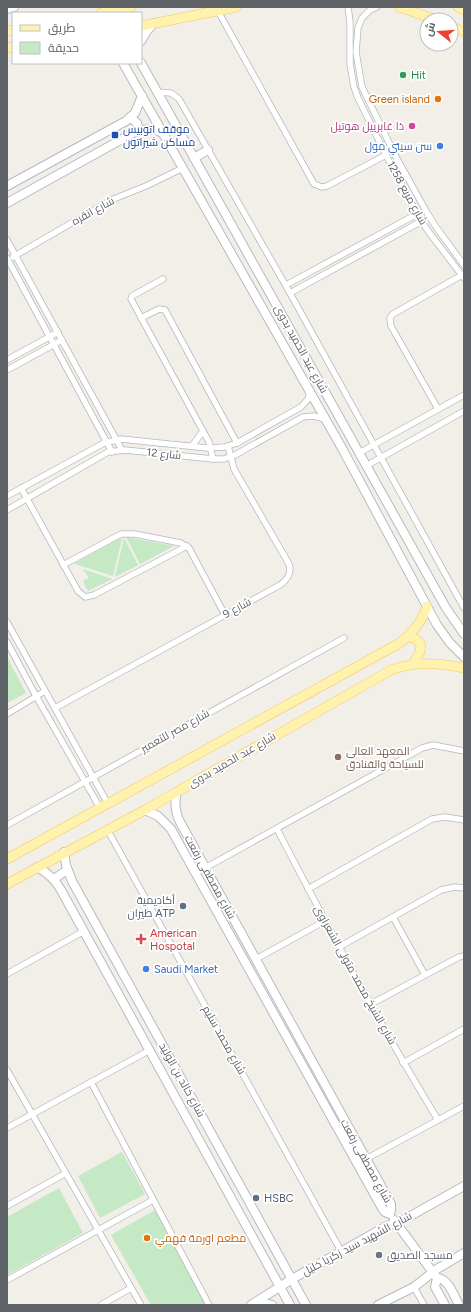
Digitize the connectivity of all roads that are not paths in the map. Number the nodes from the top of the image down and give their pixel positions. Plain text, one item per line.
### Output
1 (14, 7) edge
2 (131, 7) edge
3 (236, 7) edge
4 (348, 7) edge
5 (376, 7) edge
6 (398, 7) edge
7 (458, 7) edge
8 (7, 8) edge
9 (464, 10) edge
10 (218, 11) junction
11 (106, 12) edge
12 (419, 14) edge
13 (154, 23) junction
14 (142, 26) edge
15 (142, 39) edge
16 (124, 64) edge
17 (142, 64) edge
18 (157, 92) junction
19 (142, 96) junction
20 (130, 117) junction
21 (139, 131) junction
22 (163, 133) junction
23 (208, 150) junction
24 (386, 155) junction
25 (194, 158) junction
26 (183, 168) junction
27 (7, 186) edge
28 (7, 203) edge
29 (417, 214) junction
30 (422, 221) junction
31 (7, 240) edge
32 (455, 253) junction
33 (16, 255) junction
34 (448, 257) junction
35 (7, 259) edge
36 (464, 265) edge
37 (463, 277) edge
38 (163, 279) dead end
39 (286, 285) junction
40 (290, 293) junction
41 (141, 318) junction
42 (58, 332) junction
43 (49, 336) junction
44 (62, 340) junction
45 (53, 344) junction
46 (7, 360) edge
47 (7, 370) edge
48 (310, 392) junction
49 (464, 395) edge
50 (438, 409) junction
51 (464, 411) edge
52 (325, 419) junction
53 (203, 431) junction
54 (116, 440) junction
55 (106, 442) junction
56 (237, 443) junction
57 (374, 445) junction
58 (192, 446) junction
59 (228, 446) junction
60 (211, 448) junction
61 (122, 450) junction
62 (112, 452) junction
63 (359, 453) junction
64 (380, 457) junction
65 (230, 458) junction
66 (213, 459) junction
67 (366, 466) junction
68 (21, 488) junction
69 (7, 496) edge
70 (27, 499) junction
71 (7, 510) edge
72 (187, 546) junction
73 (63, 565) junction
74 (427, 606) junction
75 (464, 608) edge
76 (225, 615) junction
77 (7, 622) edge
78 (464, 634) edge
79 (408, 637) junction
80 (344, 638) dead end
81 (7, 642) edge
82 (464, 657) edge
83 (412, 664) junction
84 (464, 668) edge
85 (45, 691) junction
86 (36, 696) junction
87 (55, 708) junction
88 (7, 714) edge
89 (464, 751) edge
90 (93, 777) junction
91 (84, 782) junction
92 (177, 792) junction
93 (108, 804) junction
94 (100, 808) junction
95 (144, 810) junction
96 (177, 817) junction
97 (464, 820) edge
98 (167, 824) junction
99 (7, 825) edge
100 (107, 829) junction
101 (277, 829) junction
102 (64, 852) junction
103 (7, 859) edge
104 (37, 867) junction
105 (205, 868) junction
106 (67, 870) junction
107 (54, 879) junction
108 (7, 884) edge
109 (464, 888) edge
110 (308, 889) junction
111 (393, 917) junction
112 (325, 921) junction
113 (84, 931) junction
114 (339, 947) junction
115 (464, 956) edge
116 (256, 959) junction
117 (7, 974) edge
118 (425, 975) junction
119 (371, 1004) junction
120 (464, 1029) edge
121 (150, 1050) junction
122 (404, 1063) junction
123 (7, 1070) edge
124 (90, 1082) junction
125 (464, 1106) edge
126 (32, 1114) junction
127 (438, 1120) junction
128 (7, 1128) edge
129 (366, 1158) junction
130 (66, 1173) junction
131 (464, 1186) edge
132 (153, 1200) junction
133 (7, 1206) edge
134 (390, 1214) junction
135 (396, 1222) junction
136 (98, 1230) junction
137 (341, 1251) junction
138 (464, 1253) edge
139 (434, 1276) junction
140 (292, 1279) junction
141 (7, 1280) edge
142 (280, 1287) junction
143 (414, 1287) junction
144 (131, 1288) junction
145 (254, 1303) edge
146 (101, 1305) edge
147 (141, 1305) edge
148 (209, 1305) edge
149 (272, 1305) edge
150 (290, 1305) edge
151 (306, 1305) edge
152 (378, 1305) edge
153 (424, 1305) edge
154 (445, 1305) edge
155 (459, 1305) edge

1 - 8 street
2 - 11 main road
3 - 10 main road
4 - 24 street, شارع مربع 1258
5 - 32 street, شارع مربع 1258
6 - 12 main road
7 - 9 main road
10 - 13 main road
10 - 24 street
13 - 14 main road
13 - 15 street
16 - 19 street, شارع عبد الحميد بدوى
17 - 18 street, شارع عبد الحميد بدوى
18 - 23 street
18 - 25 street, شارع عبد الحميد بدوى
19 - 20 street
19 - 22 street, شارع عبد الحميد بدوى
20 - 21 street
20 - 27 street
21 - 22 street
21 - 28 street
22 - 26 street, شارع عبد الحميد بدوى
23 - 25 street
23 - 39 street
24 - 29 street, شارع مربع 1258
25 - 63 street, شارع عبد الحميد بدوى
26 - 33 street, شارع انقره
26 - 48 street, شارع عبد الحميد بدوى
29 - 30 street, شارع مربع 1258
29 - 39 street
30 - 34 street, شارع مربع 1258
30 - 40 street
31 - 33 street
32 - 34 street
32 - 36 street, شارع مربع 1258
33 - 35 street, شارع انقره
33 - 42 street
34 - 37 street, شارع مربع 1258
35 - 43 street
37 - 50 street
38 - 41 street
39 - 40 street
40 - 57 street
41 - 53 street
41 - 56 street
42 - 43 street
42 - 44 street
43 - 45 street
43 - 46 street
44 - 45 street
44 - 54 street
45 - 47 street
45 - 55 street
48 - 52 street, شارع عبد الحميد بدوى
48 - 56 street, شارع 12
49 - 50 street
50 - 57 street
51 - 64 street
52 - 65 street, شارع 12
52 - 74 street, شارع عبد الحميد بدوى
53 - 58 street
53 - 60 street
54 - 55 street, شارع 12
54 - 58 street, شارع 12
54 - 61 street
55 - 62 street
55 - 68 street, شارع 12
56 - 59 street, شارع 12
57 - 63 street
57 - 64 street
58 - 60 street, شارع 12
59 - 60 street, شارع 12
59 - 65 street, شارع 9
60 - 66 street
61 - 62 street, شارع 12
61 - 66 street, شارع 12
62 - 70 street, شارع 12
63 - 67 street, شارع عبد الحميد بدوى
64 - 67 street
64 - 75 street
65 - 66 street, شارع 12
65 - 76 street, شارع 9
67 - 78 street, شارع عبد الحميد بدوى
68 - 69 street, شارع 12
68 - 70 street
70 - 71 street, شارع 12
70 - 73 street
72 - 73 street
72 - 73 street
72 - 76 street
74 - 79 main road, شارع عبد الحميد بدوى
74 - 82 street, شارع عبد الحميد بدوى
76 - 87 street, شارع 9
77 - 85 street
79 - 83 main road
79 - 93 main road, شارع عبد الحميد بدوى
80 - 90 street, شارع مصر للتعمير
81 - 86 street
83 - 84 main road, شارع عبد الحميد بدوى
83 - 92 main road, شارع عبد الحميد بدوى
85 - 86 street
85 - 87 street
86 - 88 street
86 - 91 street
87 - 90 street
89 - 101 street
90 - 91 street, شارع مصر للتعمير
90 - 93 street
91 - 94 street
91 - 99 street, شارع مصر للتعمير
92 - 95 main road, شارع عبد الحميد بدوى
92 - 96 street, شارع مصطفى رفعت
93 - 94 main road, شارع عبد الحميد بدوى
94 - 103 main road, شارع عبد الحميد بدوى
95 - 98 street, شارع مصطفى رفعت
95 - 100 main road, شارع عبد الحميد بدوى
96 - 98 street
96 - 105 street, شارع مصطفى رفعت
97 - 110 street
98 - 134 street, شارع مصطفى رفعت
100 - 102 main road, شارع عبد الحميد بدوى
100 - 137 street, شارع محمد سليم
101 - 105 street
101 - 110 street, شارع الشيخ محمد متولى الشعراوى
102 - 104 main road, شارع عبد الحميد بدوى
102 - 106 street, شارع خالد بن الوليد
104 - 107 street, شارع خالد بن الوليد
104 - 108 main road, شارع عبد الحميد بدوى
105 - 116 street, شارع مصطفى رفعت
106 - 107 street
106 - 140 street, شارع خالد بن الوليد
107 - 113 street, شارع خالد بن الوليد
109 - 111 street
110 - 112 street, شارع الشيخ محمد متولى الشعراوى
111 - 114 street
111 - 118 street
112 - 114 street, شارع الشيخ محمد متولى الشعراوى
112 - 116 street
113 - 117 street
113 - 121 street, شارع خالد بن الوليد
114 - 119 street, شارع الشيخ محمد متولى الشعراوى
115 - 118 street
116 - 129 street, شارع مصطفى رفعت
118 - 119 street
119 - 122 street, شارع الشيخ محمد متولى الشعراوى
120 - 122 street
121 - 124 street
121 - 142 street, شارع خالد بن الوليد
122 - 127 street, شارع الشيخ محمد متولى الشعراوى
123 - 126 street
124 - 126 street
124 - 132 street
125 - 127 street
126 - 128 street
126 - 130 street
127 - 129 street
129 - 134 street, شارع مصطفى رفعت
130 - 133 street
130 - 136 street
131 - 135 street, شارع الشهيد سيد زكريا خليل
132 - 136 street
132 - 148 street
134 - 135 street
135 - 137 street, شارع الشهيد سيد زكريا خليل
135 - 139 street
136 - 141 street
136 - 144 street
137 - 140 street, شارع الشهيد سيد زكريا خليل
138 - 139 street
139 - 143 street
139 - 154 street
139 - 155 street
140 - 142 street, شارع الشهيد سيد زكريا خليل
140 - 151 street, شارع خالد بن الوليد
142 - 145 street, شارع الشهيد سيد زكريا خليل
142 - 150 street, شارع خالد بن الوليد
143 - 152 street
143 - 153 street
144 - 146 street
144 - 147 street
145 - 149 street

